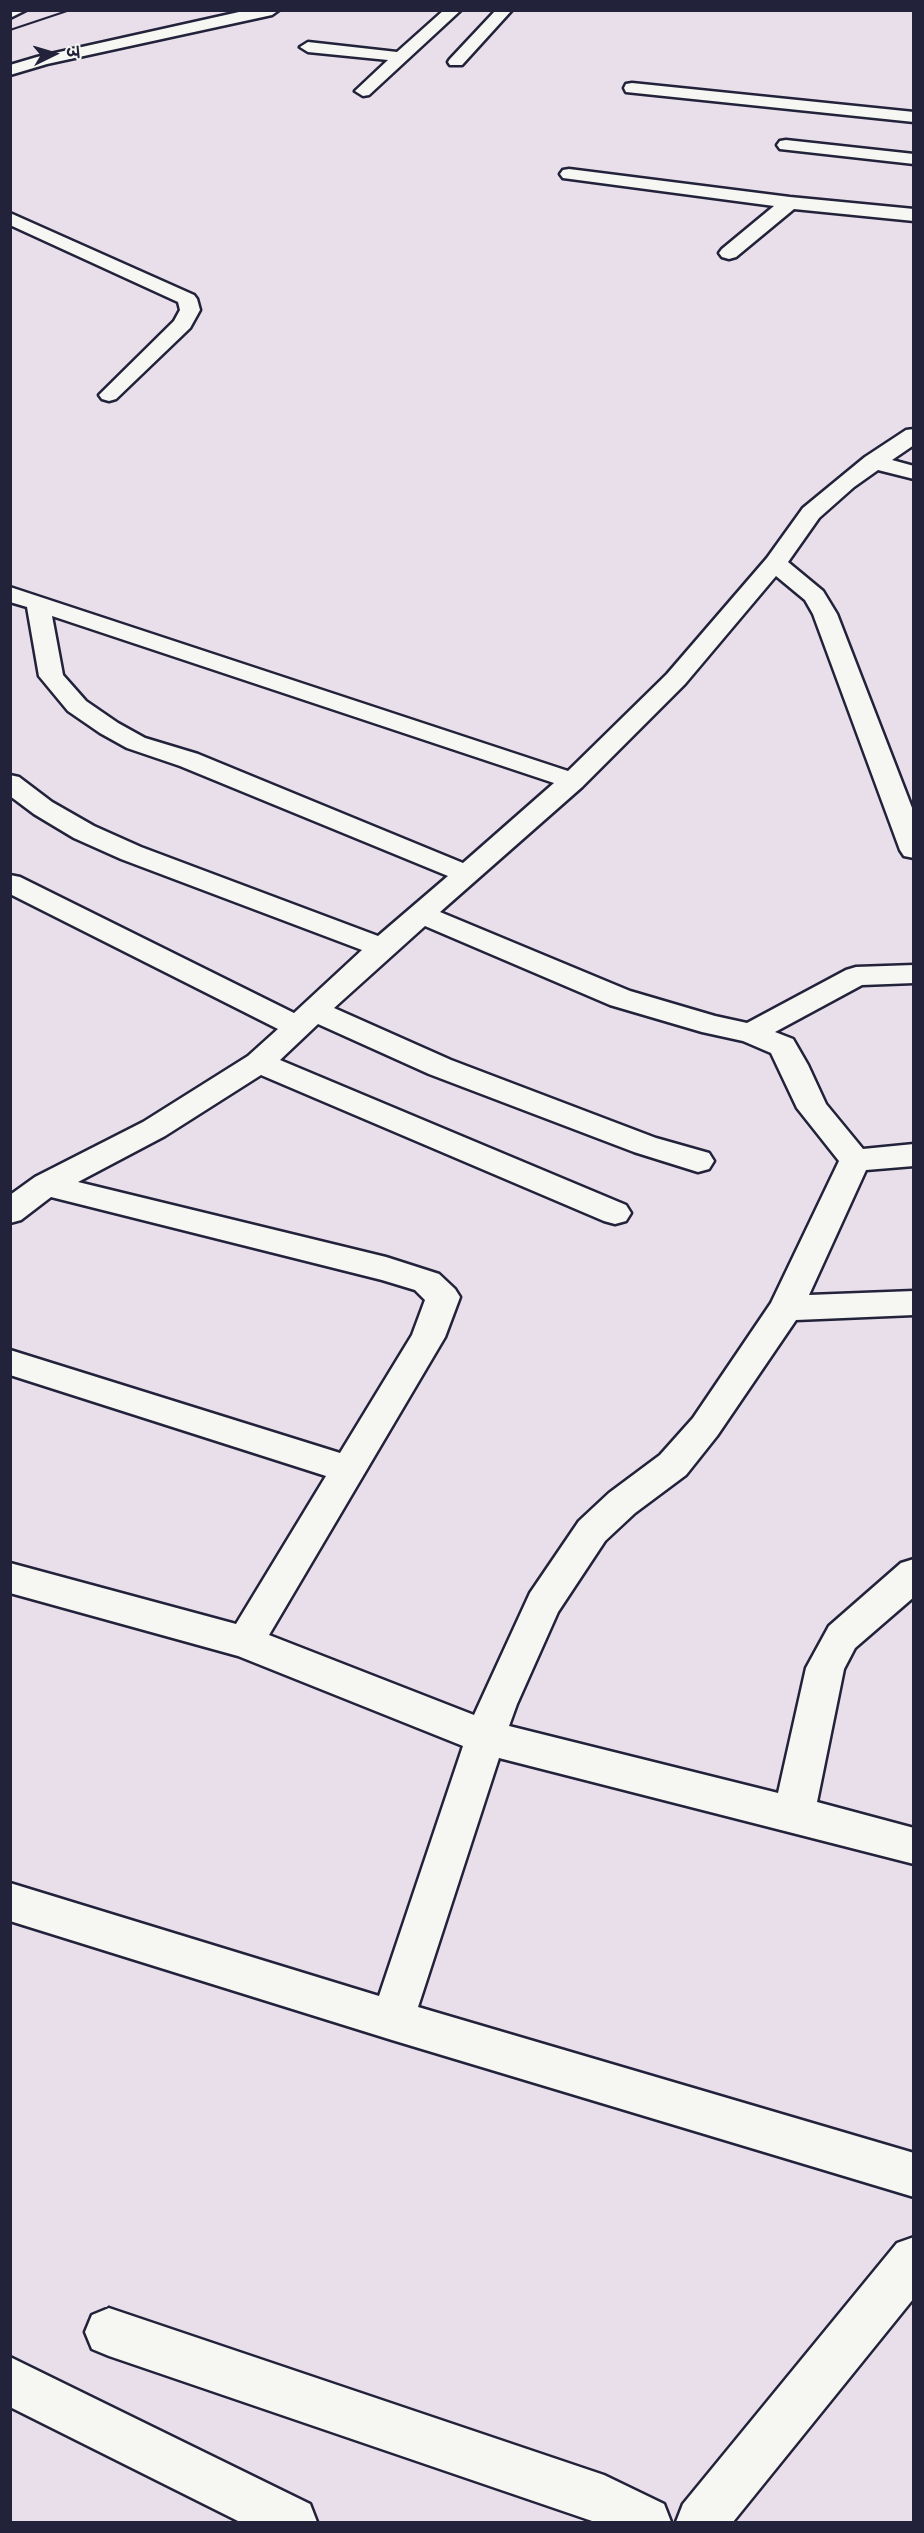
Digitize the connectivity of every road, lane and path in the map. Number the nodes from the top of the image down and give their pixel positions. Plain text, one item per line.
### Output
1 (20, 10) edge
2 (273, 10) edge
3 (454, 10) edge
4 (505, 10) edge
5 (10, 14) edge
6 (308, 46) dead end
7 (401, 57) junction
8 (456, 62) dead end
9 (10, 70) edge
10 (632, 88) dead end
11 (363, 91) dead end
12 (914, 117) edge
13 (786, 145) dead end
14 (914, 159) edge
15 (569, 174) dead end
16 (790, 203) junction
17 (914, 215) edge
18 (10, 218) edge
19 (729, 253) dead end
20 (109, 395) dead end
21 (914, 435) edge
22 (873, 462) junction
23 (914, 473) edge
24 (775, 563) junction
25 (10, 594) edge
26 (38, 603) junction
27 (573, 782) junction
28 (10, 783) edge
29 (914, 850) edge
30 (467, 874) junction
31 (10, 883) edge
32 (421, 914) junction
33 (383, 948) junction
34 (914, 974) edge
35 (304, 1018) junction
36 (751, 1033) junction
37 (259, 1063) junction
38 (914, 1155) edge
39 (855, 1160) junction
40 (698, 1161) dead end
41 (46, 1185) junction
42 (13, 1208) edge
43 (615, 1213) dead end
44 (914, 1303) edge
45 (786, 1308) junction
46 (10, 1362) edge
47 (349, 1470) junction
48 (914, 1574) edge
49 (10, 1578) edge
50 (245, 1642) junction
51 (488, 1738) junction
52 (794, 1814) junction
53 (914, 1846) edge
54 (10, 1902) edge
55 (392, 2020) junction
56 (914, 2175) edge
57 (914, 2260) edge
58 (109, 2332) dead end
59 (10, 2381) edge
60 (292, 2523) edge
61 (646, 2523) edge
62 (701, 2523) edge

1 - 5 street
2 - 9 street
3 - 7 street
4 - 8 street
6 - 7 street
7 - 11 street
10 - 12 street
13 - 14 street
15 - 16 street
16 - 17 street
16 - 19 street
18 - 20 street
21 - 22 street
22 - 23 street
22 - 24 street
24 - 27 street
24 - 29 street
25 - 26 street
26 - 27 street
26 - 30 street
27 - 30 street
28 - 33 street
30 - 32 street
31 - 35 street
32 - 33 street
32 - 36 street
33 - 35 street
34 - 36 street
35 - 37 street
35 - 40 street
36 - 39 street
37 - 41 street
37 - 43 street
38 - 39 street
39 - 45 street
41 - 42 street
41 - 47 street
44 - 45 street
45 - 51 street
46 - 47 street
47 - 50 street
48 - 52 street
49 - 50 street
50 - 51 street
51 - 52 street
51 - 55 street
52 - 53 street
54 - 55 street
55 - 56 street
57 - 62 street
58 - 61 street
59 - 60 street

